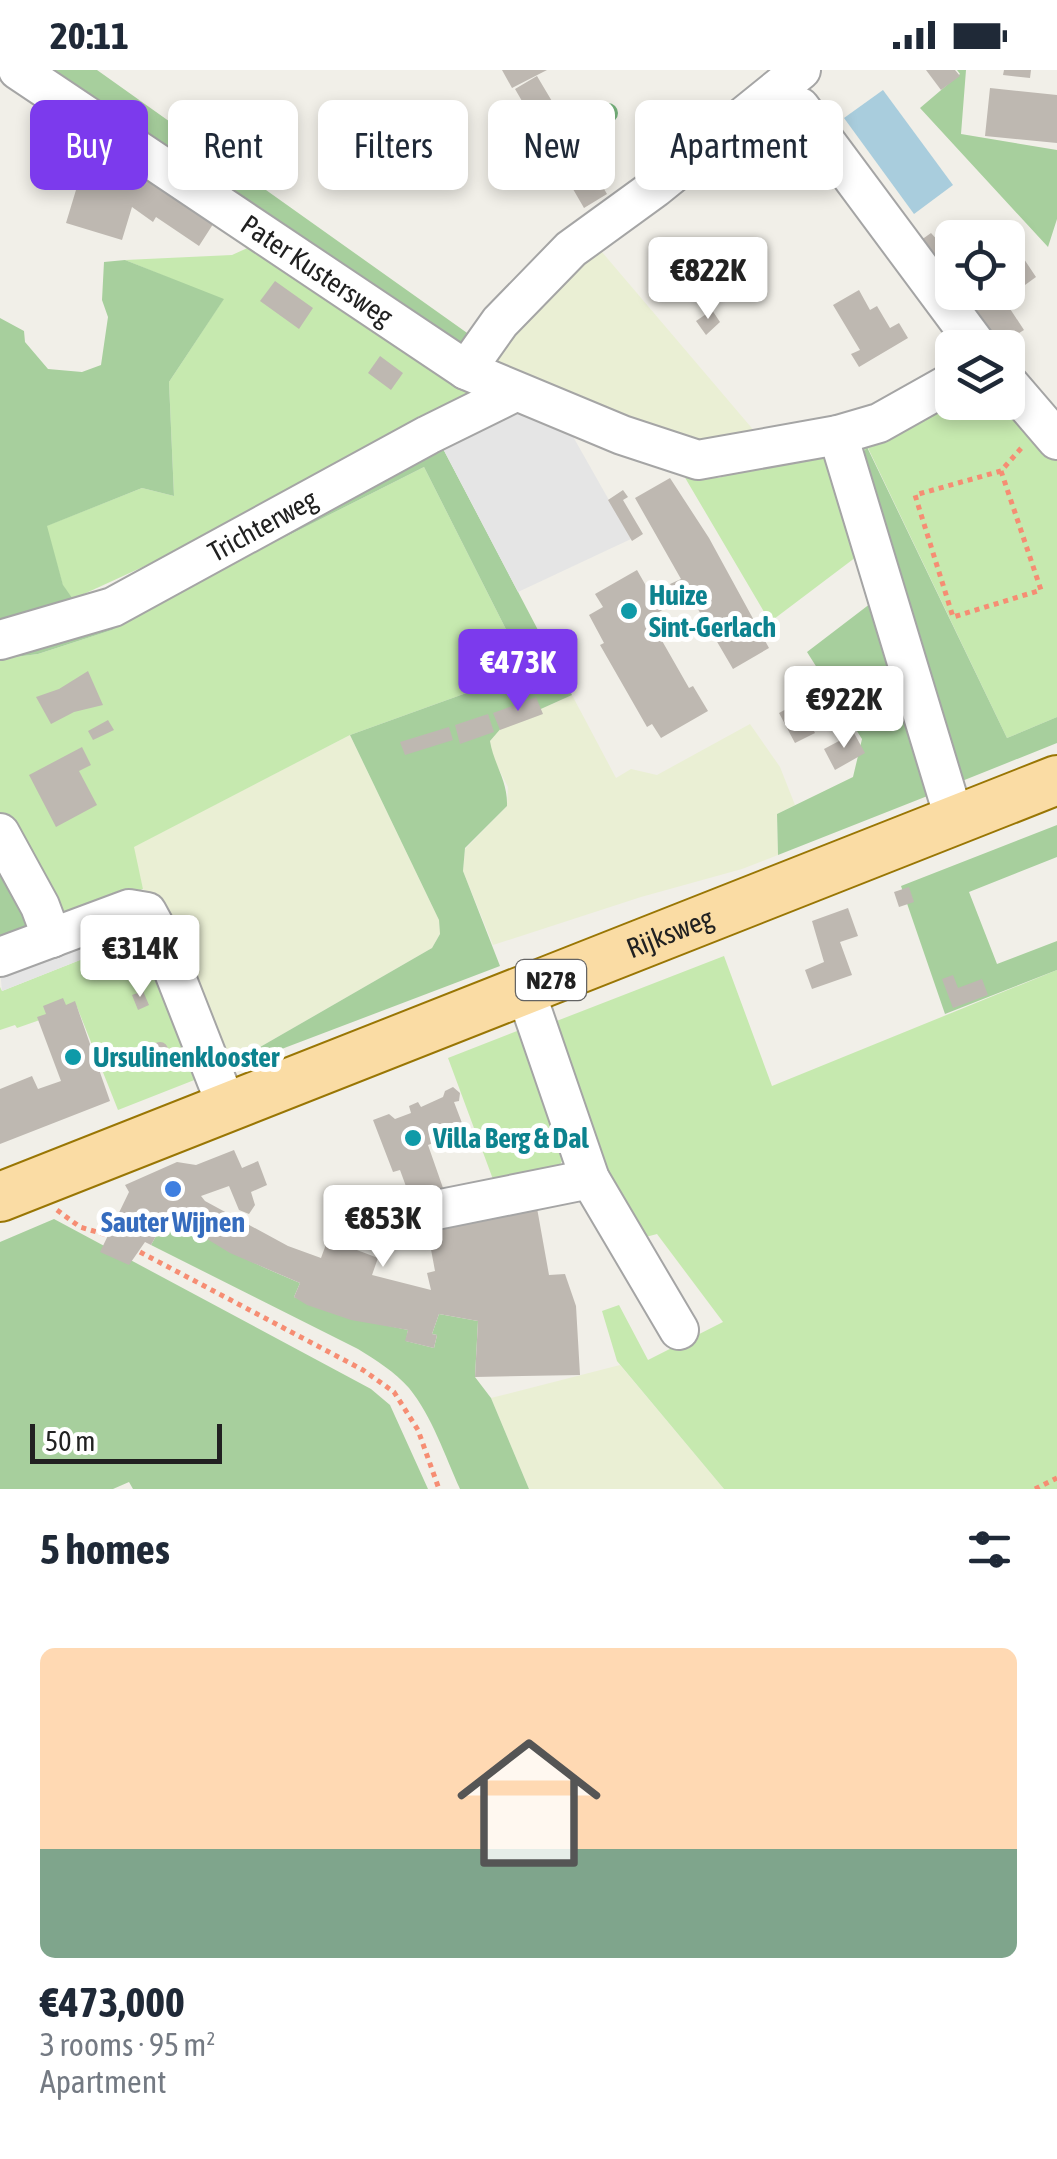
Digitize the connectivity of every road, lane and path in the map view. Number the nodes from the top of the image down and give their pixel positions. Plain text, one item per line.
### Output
1 (18, 70) edge
2 (794, 89) edge
3 (966, 330) edge
4 (466, 370) junction
5 (515, 392) junction
6 (935, 392) edge
7 (1025, 403) edge
8 (838, 435) junction
9 (1057, 440) edge
10 (1001, 472) joint
11 (0, 640) edge
12 (1057, 780) edge
13 (948, 799) junction
14 (0, 834) edge
15 (52, 938) junction
16 (0, 957) edge
17 (525, 990) junction
18 (226, 1107) junction
19 (590, 1179) junction
20 (0, 1197) edge
21 (426, 1212) dead end
22 (63, 1217) dead end
23 (107, 1234) dead end
24 (140, 1252) dead end
25 (678, 1330) dead end
26 (1057, 1478) edge
27 (440, 1489) edge
28 (1035, 1489) edge

1 - 4 street, Pater Kustersweg
2 - 3 street
2 - 4 street
4 - 5 street, Pater Kustersweg
5 - 8 street, Pater Kustersweg
5 - 11 street, Trichterweg
6 - 8 street, Pater Kustersweg
7 - 9 street
8 - 13 street
10 - 10 path
12 - 13 main road, Rijksweg / N278
13 - 17 main road, Rijksweg / N278
14 - 15 street
15 - 16 street
15 - 18 street
17 - 18 main road, Rijksweg / N278
17 - 19 street
18 - 20 main road, Rijksweg / N278
19 - 21 street
19 - 25 street
22 - 23 path
24 - 27 path
26 - 28 path

